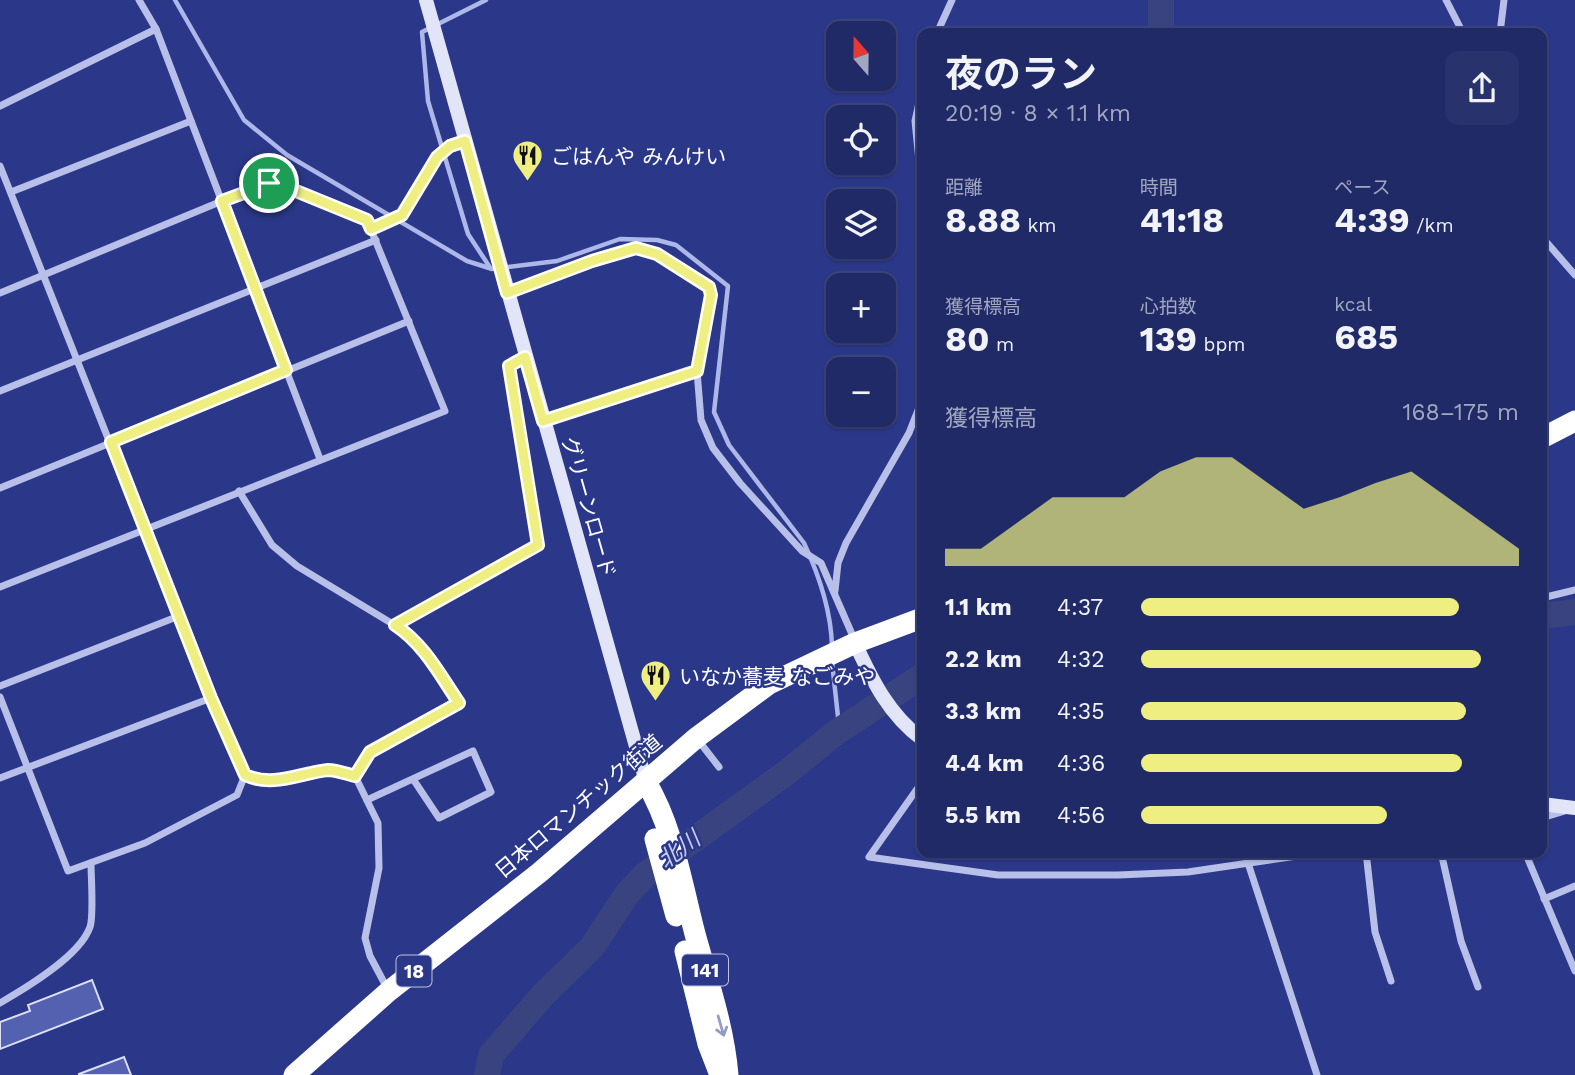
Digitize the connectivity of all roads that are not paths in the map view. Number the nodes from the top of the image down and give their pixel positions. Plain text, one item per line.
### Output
1 (139, 0) edge
2 (426, 0) edge
3 (952, 0) edge
4 (1446, 0) edge
5 (1504, 0) edge
6 (939, 28) edge
7 (1460, 28) edge
8 (1501, 28) edge
9 (156, 29) junction
10 (0, 106) edge
11 (917, 112) edge
12 (191, 121) junction
13 (465, 141) junction
14 (917, 141) edge
15 (0, 166) edge
16 (11, 191) junction
17 (222, 201) junction
18 (371, 229) junction
19 (376, 240) junction
20 (1547, 243) edge
21 (45, 274) junction
22 (1575, 275) edge
23 (255, 289) junction
24 (0, 293) edge
25 (507, 293) junction
26 (409, 321) junction
27 (525, 357) junction
28 (79, 359) junction
29 (286, 370) junction
30 (697, 371) junction
31 (0, 391) edge
32 (917, 413) edge
33 (543, 421) junction
34 (1575, 421) edge
35 (1547, 435) edge
36 (111, 442) junction
37 (320, 459) junction
38 (0, 488) edge
39 (239, 491) junction
40 (144, 528) junction
41 (0, 587) edge
42 (1575, 590) edge
43 (835, 592) junction
44 (1547, 597) edge
45 (179, 616) junction
46 (917, 620) edge
47 (395, 625) junction
48 (855, 643) junction
49 (0, 687) edge
50 (0, 697) edge
51 (211, 698) junction
52 (917, 735) edge
53 (696, 738) junction
54 (719, 767) dead end
55 (29, 769) junction
56 (245, 775) junction
57 (355, 776) junction
58 (0, 778) edge
59 (413, 779) junction
60 (646, 782) junction
61 (917, 789) edge
62 (367, 800) junction
63 (1547, 805) edge
64 (1575, 808) edge
65 (1547, 816) edge
66 (1283, 858) edge
67 (1367, 858) edge
68 (1442, 858) edge
69 (1527, 858) edge
70 (91, 863) junction
71 (1248, 863) junction
72 (671, 871) junction
73 (1575, 886) edge
74 (1544, 899) junction
75 (1575, 971) edge
76 (1391, 981) dead end
77 (1478, 987) dead end
78 (389, 991) junction
79 (0, 1003) edge
80 (293, 1075) edge
81 (720, 1075) edge
82 (728, 1075) edge
83 (1317, 1075) edge

1 - 9 street
2 - 13 street, グリーンロード
3 - 6 street
4 - 7 street
5 - 8 street
9 - 10 street
9 - 12 street
11 - 14 street
12 - 16 street
12 - 17 street
13 - 18 street
13 - 25 street, グリーンロード
15 - 16 street
16 - 21 street
17 - 18 street
17 - 21 street
17 - 23 street
18 - 19 street
19 - 23 street
19 - 26 street
20 - 22 street
21 - 24 street
21 - 28 street
23 - 28 street
23 - 29 street
25 - 27 street, グリーンロード
25 - 30 street
26 - 29 street
26 - 37 street
27 - 33 street, グリーンロード
27 - 47 street
28 - 31 street
28 - 36 street
29 - 36 street
29 - 37 street
30 - 33 street
30 - 43 street
32 - 43 street
33 - 60 street, グリーンロード
34 - 35 highway
36 - 38 street
36 - 40 street
37 - 39 street
39 - 40 street
39 - 47 street
40 - 41 street
40 - 45 street
42 - 44 street
43 - 48 street
45 - 49 street
45 - 51 street
46 - 48 highway, 日本ロマンチック街道 / 18
47 - 57 street
48 - 52 street
48 - 53 highway, 日本ロマンチック街道 / 18
50 - 55 street
51 - 55 street
51 - 56 street
53 - 54 street
53 - 60 highway, 日本ロマンチック街道 / 18
55 - 58 street
55 - 70 street
56 - 57 street
56 - 70 street
57 - 62 street
59 - 59 street
59 - 62 street
60 - 72 highway, 141
60 - 78 highway, 日本ロマンチック街道 / 18
61 - 71 street
62 - 78 street
63 - 64 street
64 - 65 street
66 - 71 street
67 - 76 street
68 - 77 street
69 - 74 street
70 - 79 street
71 - 83 street
72 - 81 highway, 141
72 -> 82 highway, 141
73 - 74 street
74 - 75 street
78 - 80 highway, 日本ロマンチック街道 / 18

